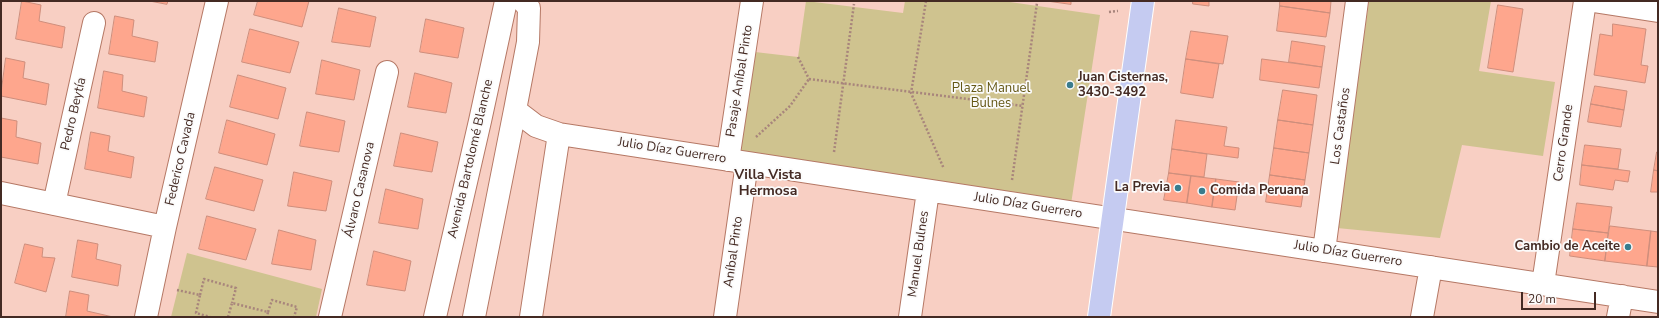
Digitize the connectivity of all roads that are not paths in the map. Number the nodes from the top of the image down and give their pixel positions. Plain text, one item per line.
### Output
1 (217, 1) edge
2 (506, 1) edge
3 (523, 1) edge
4 (752, 1) edge
5 (1143, 1) edge
6 (1357, 1) edge
7 (1585, 1) edge
8 (1593, 1) edge
9 (1658, 11) edge
10 (94, 23) dead end
11 (387, 72) dead end
12 (515, 110) junction
13 (559, 134) junction
14 (738, 161) junction
15 (928, 190) junction
16 (1, 193) edge
17 (54, 204) junction
18 (1112, 218) junction
19 (165, 227) junction
20 (1324, 251) junction
21 (1431, 267) junction
22 (1543, 284) junction
23 (1658, 302) edge
24 (1620, 307) edge
25 (336, 314) edge
26 (146, 317) edge
27 (436, 317) edge
28 (474, 317) edge
29 (531, 317) edge
30 (725, 317) edge
31 (910, 317) edge
32 (1099, 317) edge
33 (1422, 317) edge

1 - 19 street, Federico Cavada
2 - 27 street, Avenida Bartolomé Blanche
3 - 12 street
4 - 14 street, Pasaje Aníbal Pinto
5 - 18 main road
6 - 20 street, Los Castaños
7 - 22 street, Cerro Grande
8 - 9 street
10 - 17 street, Pedro Beytía
11 - 25 street, Álvaro Casanova
12 - 13 street, Julio Díaz Guerrero
12 - 28 street
13 - 14 street, Julio Díaz Guerrero
13 - 29 street
14 - 15 street, Julio Díaz Guerrero
14 - 30 street, Aníbal Pinto
15 - 18 street, Julio Díaz Guerrero
15 - 31 street, Manuel Bulnes
16 - 17 street
17 - 19 street
18 - 20 street, Julio Díaz Guerrero
18 - 32 main road
19 - 26 street, Federico Cavada
20 - 21 street, Julio Díaz Guerrero
21 - 22 street, Julio Díaz Guerrero
21 - 33 street
22 - 24 street, Julio Díaz Guerrero
23 - 24 street, Julio Díaz Guerrero

